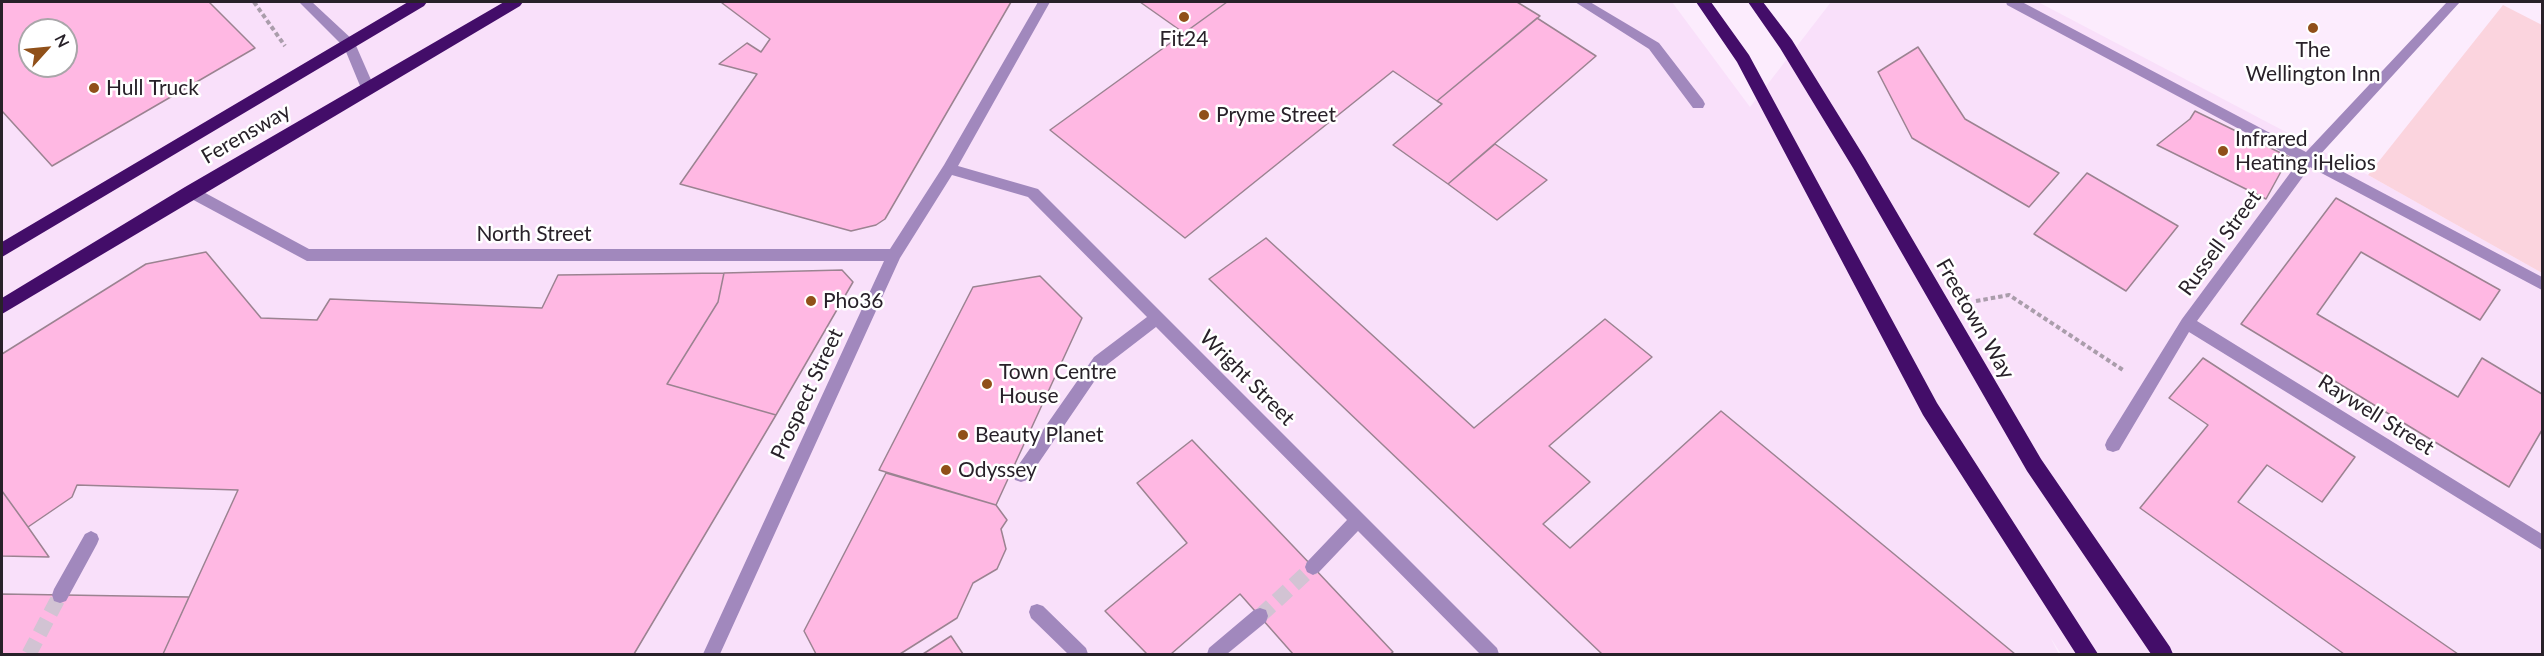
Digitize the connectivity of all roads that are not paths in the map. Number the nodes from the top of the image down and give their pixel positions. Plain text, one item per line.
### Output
1 (305, 2) edge
2 (418, 2) edge
3 (515, 2) edge
4 (1044, 2) edge
5 (1581, 2) edge
6 (1755, 2) edge
7 (2012, 2) edge
8 (2454, 2) edge
9 (1703, 3) edge
10 (349, 44) junction
11 (368, 89) junction
12 (1698, 104) dead end
13 (2308, 159) junction
14 (949, 169) junction
15 (191, 192) junction
16 (2, 250) edge
17 (894, 255) junction
18 (2542, 284) edge
19 (2, 307) edge
20 (1158, 318) junction
21 (2187, 323) junction
22 (2113, 444) dead end
23 (1021, 475) dead end
24 (1358, 520) junction
25 (91, 539) dead end
26 (2542, 543) edge
27 (1313, 567) tunnel mouth
28 (60, 595) tunnel mouth
29 (1037, 612) dead end
30 (1260, 616) tunnel mouth
31 (711, 654) edge
32 (1080, 654) edge
33 (1215, 654) edge
34 (1491, 654) edge
35 (2088, 654) edge
36 (2163, 654) edge

1 - 10 street
2 - 10 highway, Ferensway
3 - 11 highway, Ferensway
4 - 14 street, Prospect Street
5 - 12 street
6 - 36 highway, Freetown Way
7 - 13 street
8 - 13 street, Russell Street
9 - 35 highway
10 - 11 street
10 - 16 highway, Ferensway
11 - 15 highway, Ferensway
13 - 18 street
13 - 21 street, Russell Street
14 - 17 street, Prospect Street
14 - 20 street, Wright Street
15 - 17 street, North Street
15 - 19 highway, Ferensway
17 - 31 street, Prospect Street
20 - 23 street
20 - 24 street, Wright Street
21 - 22 street, Russell Street
21 - 26 street, Raywell Street
24 - 27 street
24 - 34 street, Wright Street
25 - 28 street
29 - 32 street
30 - 33 street

